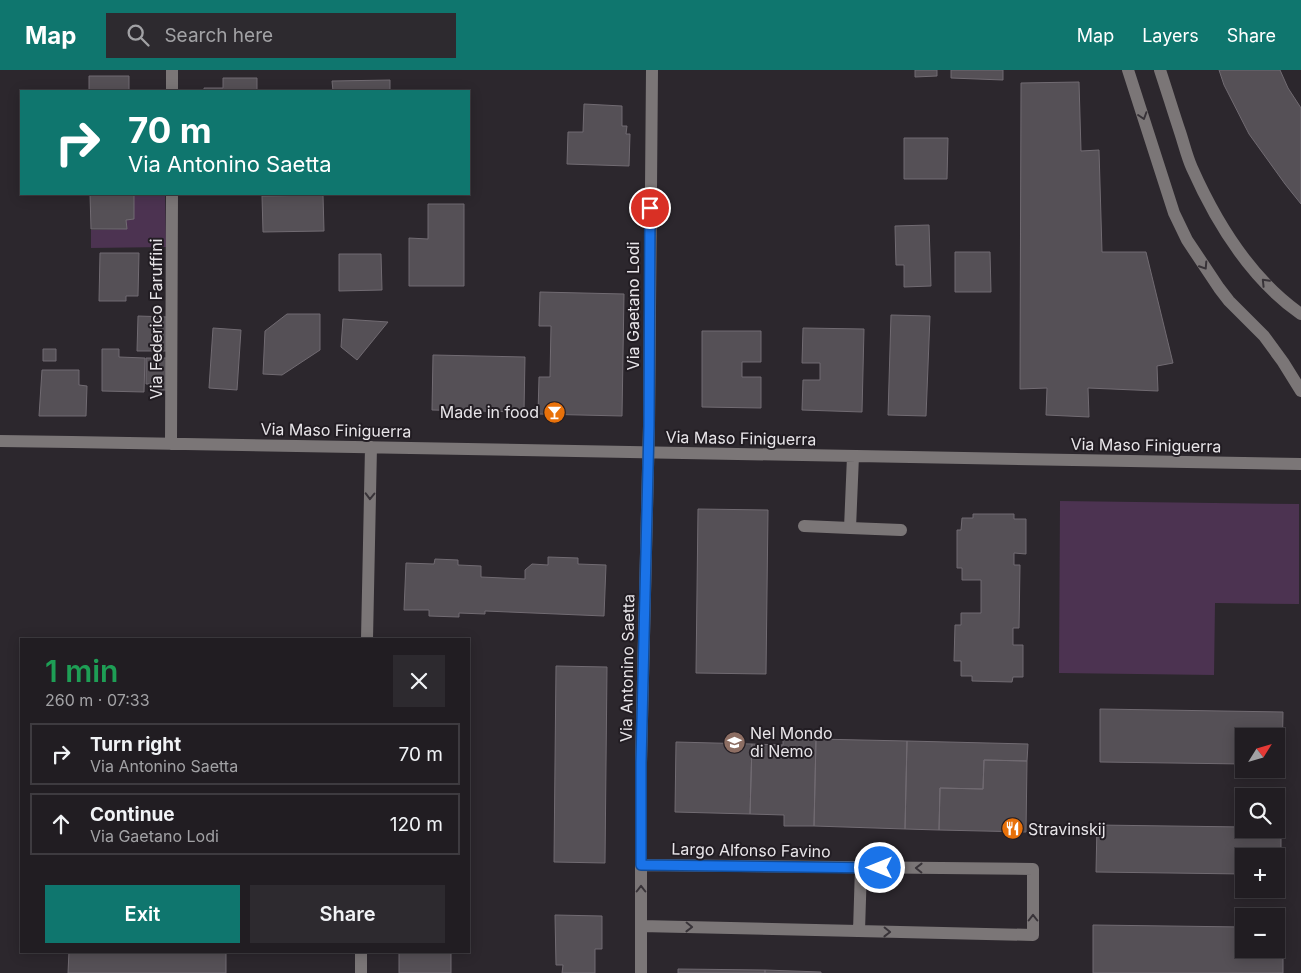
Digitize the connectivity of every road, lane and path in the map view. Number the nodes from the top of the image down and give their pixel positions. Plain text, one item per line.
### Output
1 (172, 70) edge
2 (652, 70) edge
3 (1128, 70) edge
4 (1160, 70) edge
5 (172, 90) edge
6 (172, 195) edge
7 (1301, 314) edge
8 (1301, 391) edge
9 (0, 442) edge
10 (171, 444) junction
11 (371, 447) junction
12 (648, 453) junction
13 (853, 456) junction
14 (1301, 464) edge
15 (804, 526) dead end
16 (850, 528) junction
17 (900, 530) dead end
18 (367, 638) edge
19 (641, 865) junction
20 (861, 867) junction
21 (641, 926) junction
22 (860, 931) junction
23 (361, 953) edge
24 (361, 973) edge
25 (641, 973) edge

1 - 5 street
2 - 12 street, Via Gaetano Lodi
3 -> 8 street
7 -> 4 street
6 - 10 street, Via Federico Faruffini
9 - 10 street, Via Maso Finiguerra
10 - 11 street, Via Maso Finiguerra
11 - 12 street, Via Maso Finiguerra
11 -> 18 street
12 - 13 street, Via Maso Finiguerra
12 - 19 street, Via Antonino Saetta
13 - 14 street, Via Maso Finiguerra
13 - 16 street
15 - 16 street
16 - 17 street
19 - 20 street, Largo Alfonso Favino
21 -> 19 street, Via Antonino Saetta
20 - 22 street
22 -> 20 street, Largo Alfonso Favino
21 -> 22 street, Largo Alfonso Favino
21 - 25 street, Via Antonino Saetta
23 - 24 street

